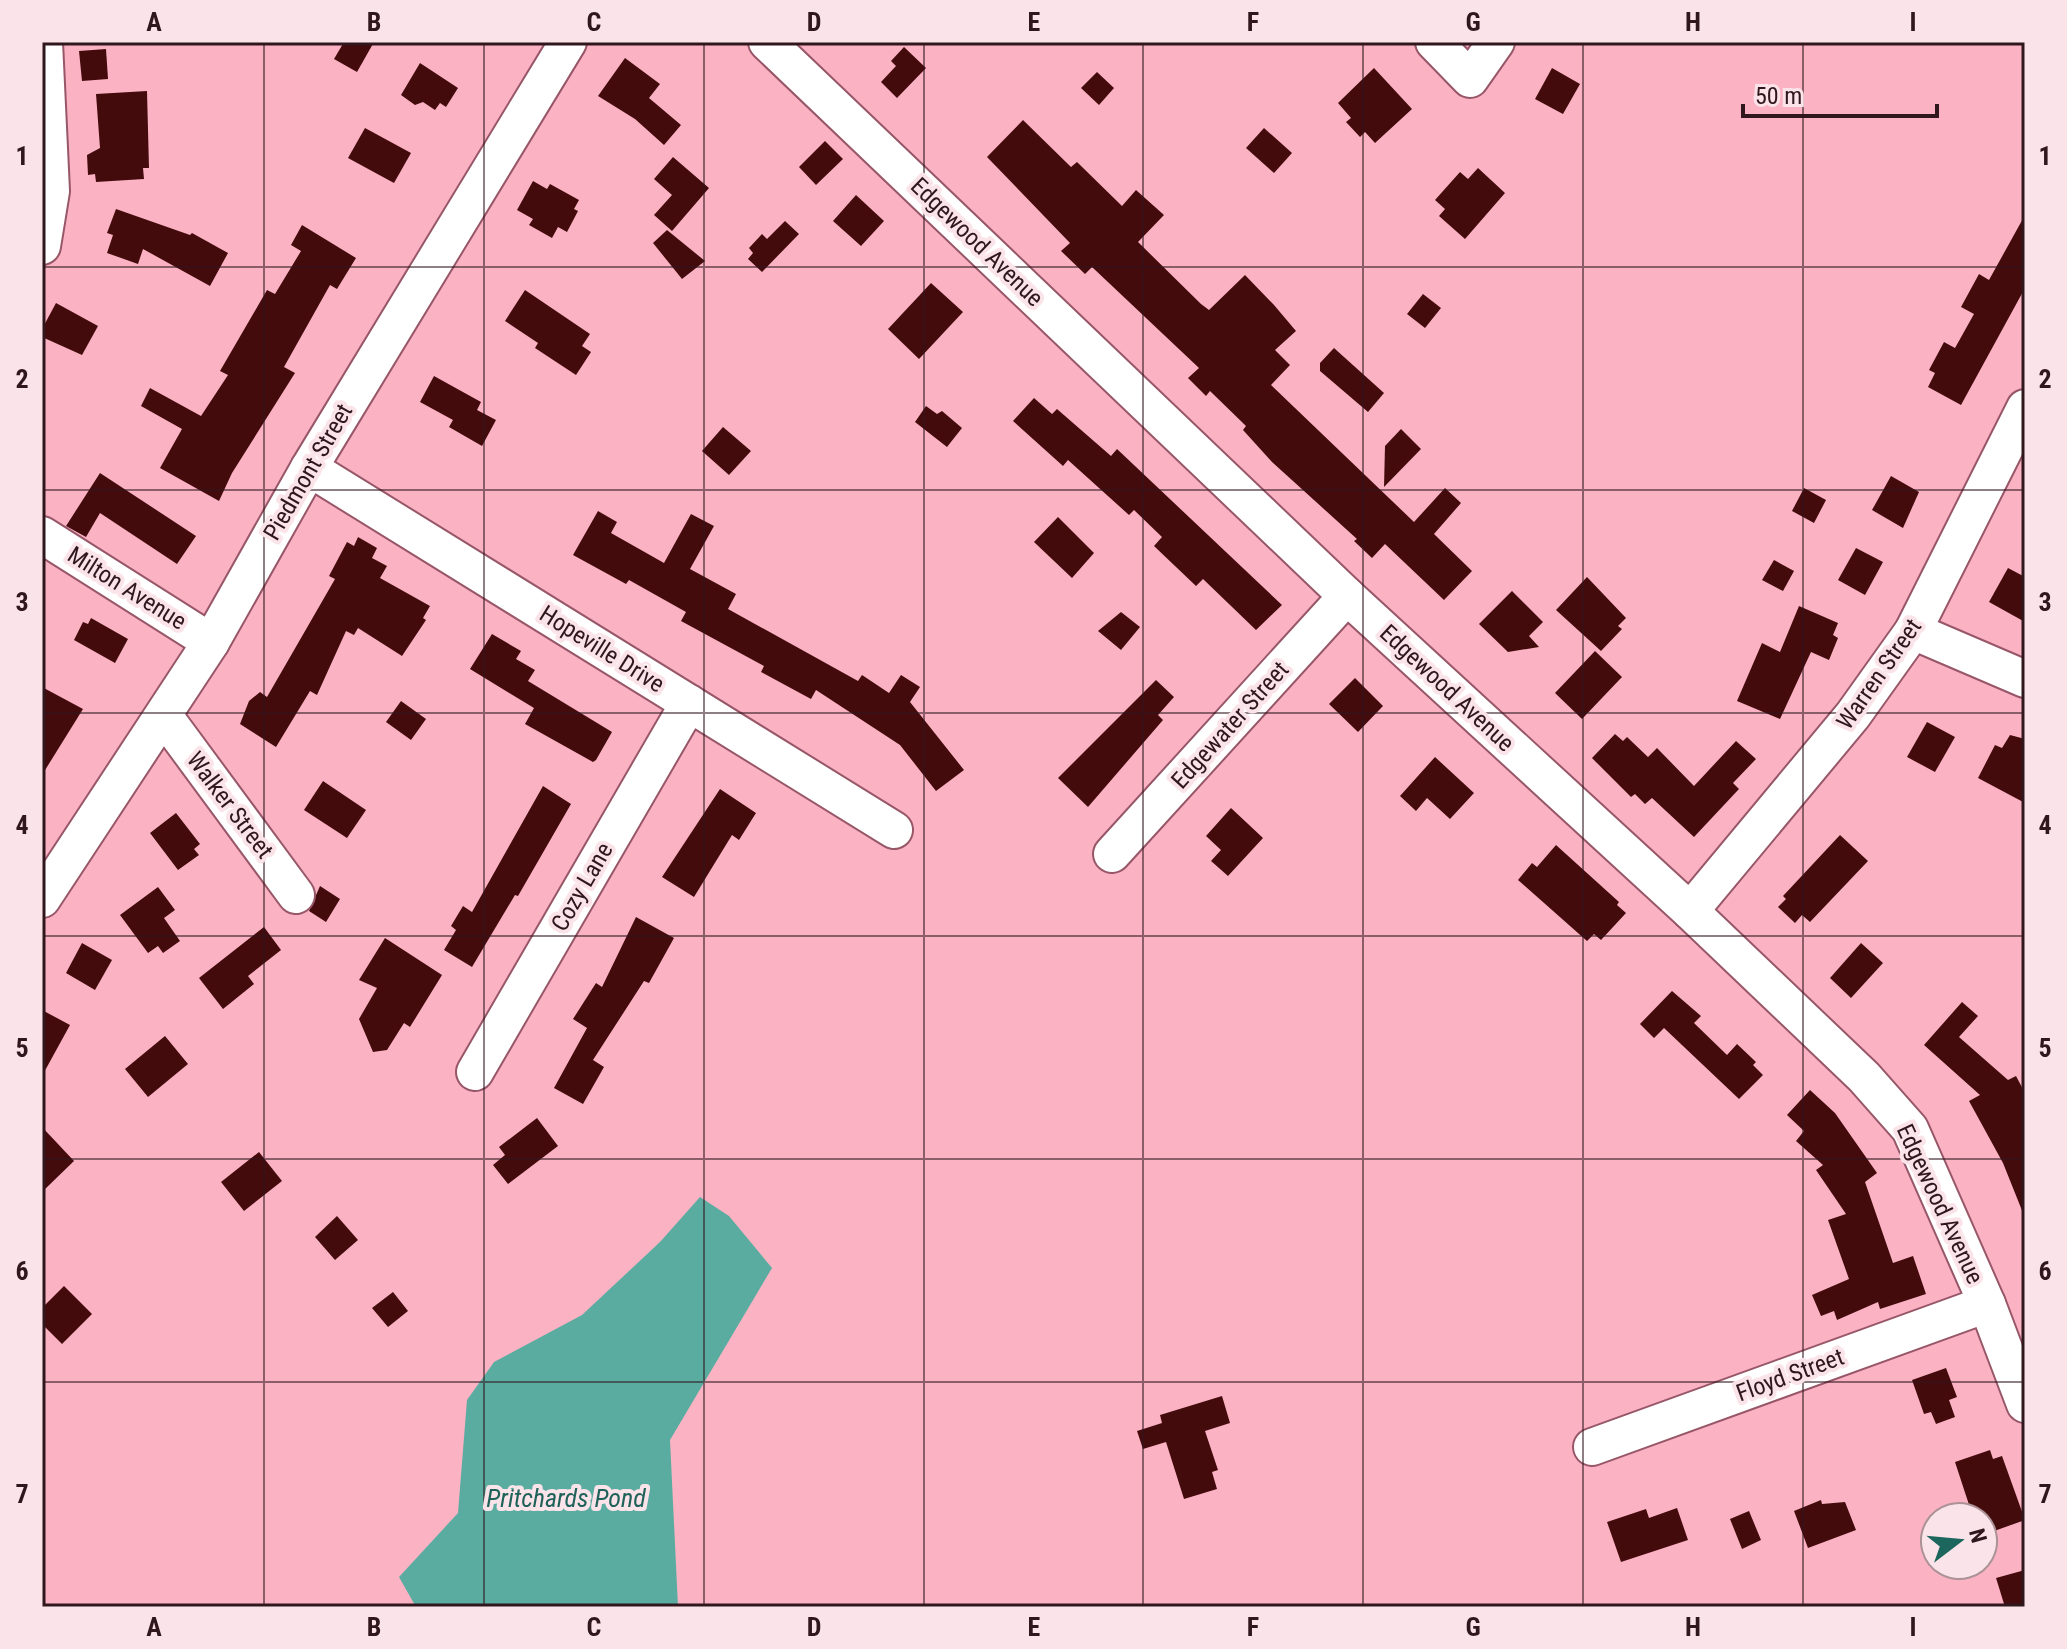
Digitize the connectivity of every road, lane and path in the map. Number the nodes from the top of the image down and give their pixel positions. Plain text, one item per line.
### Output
1 (44, 42) edge
2 (568, 42) edge
3 (767, 42) edge
4 (1434, 42) edge
5 (1496, 42) edge
6 (42, 246) edge
7 (2025, 408) edge
8 (309, 468) junction
9 (42, 535) edge
10 (1347, 596) junction
11 (1913, 631) junction
12 (211, 642) junction
13 (2025, 679) edge
14 (689, 703) junction
15 (164, 716) junction
16 (894, 830) dead end
17 (1112, 854) dead end
18 (296, 895) dead end
19 (42, 899) edge
20 (1690, 911) junction
21 (475, 1072) dead end
22 (1987, 1304) junction
23 (2025, 1404) edge
24 (1592, 1447) dead end

1 - 6 street
2 - 8 street, Piedmont Street
3 - 10 street, Edgewood Avenue
4 - 5 street
7 - 11 street, Warren Street
8 - 12 street, Piedmont Street
8 - 14 street, Hopeville Drive
9 - 12 street, Milton Avenue
10 - 17 street, Edgewater Street
10 - 20 street, Edgewood Avenue
11 - 13 street
11 - 20 street, Warren Street
12 - 15 street, Piedmont Street
14 - 16 street, Hopeville Drive
14 - 21 street, Cozy Lane
15 - 18 street, Walker Street
15 - 19 street, Piedmont Street
20 - 22 street, Edgewood Avenue
22 - 23 street, Edgewood Avenue
22 - 24 street, Floyd Street

